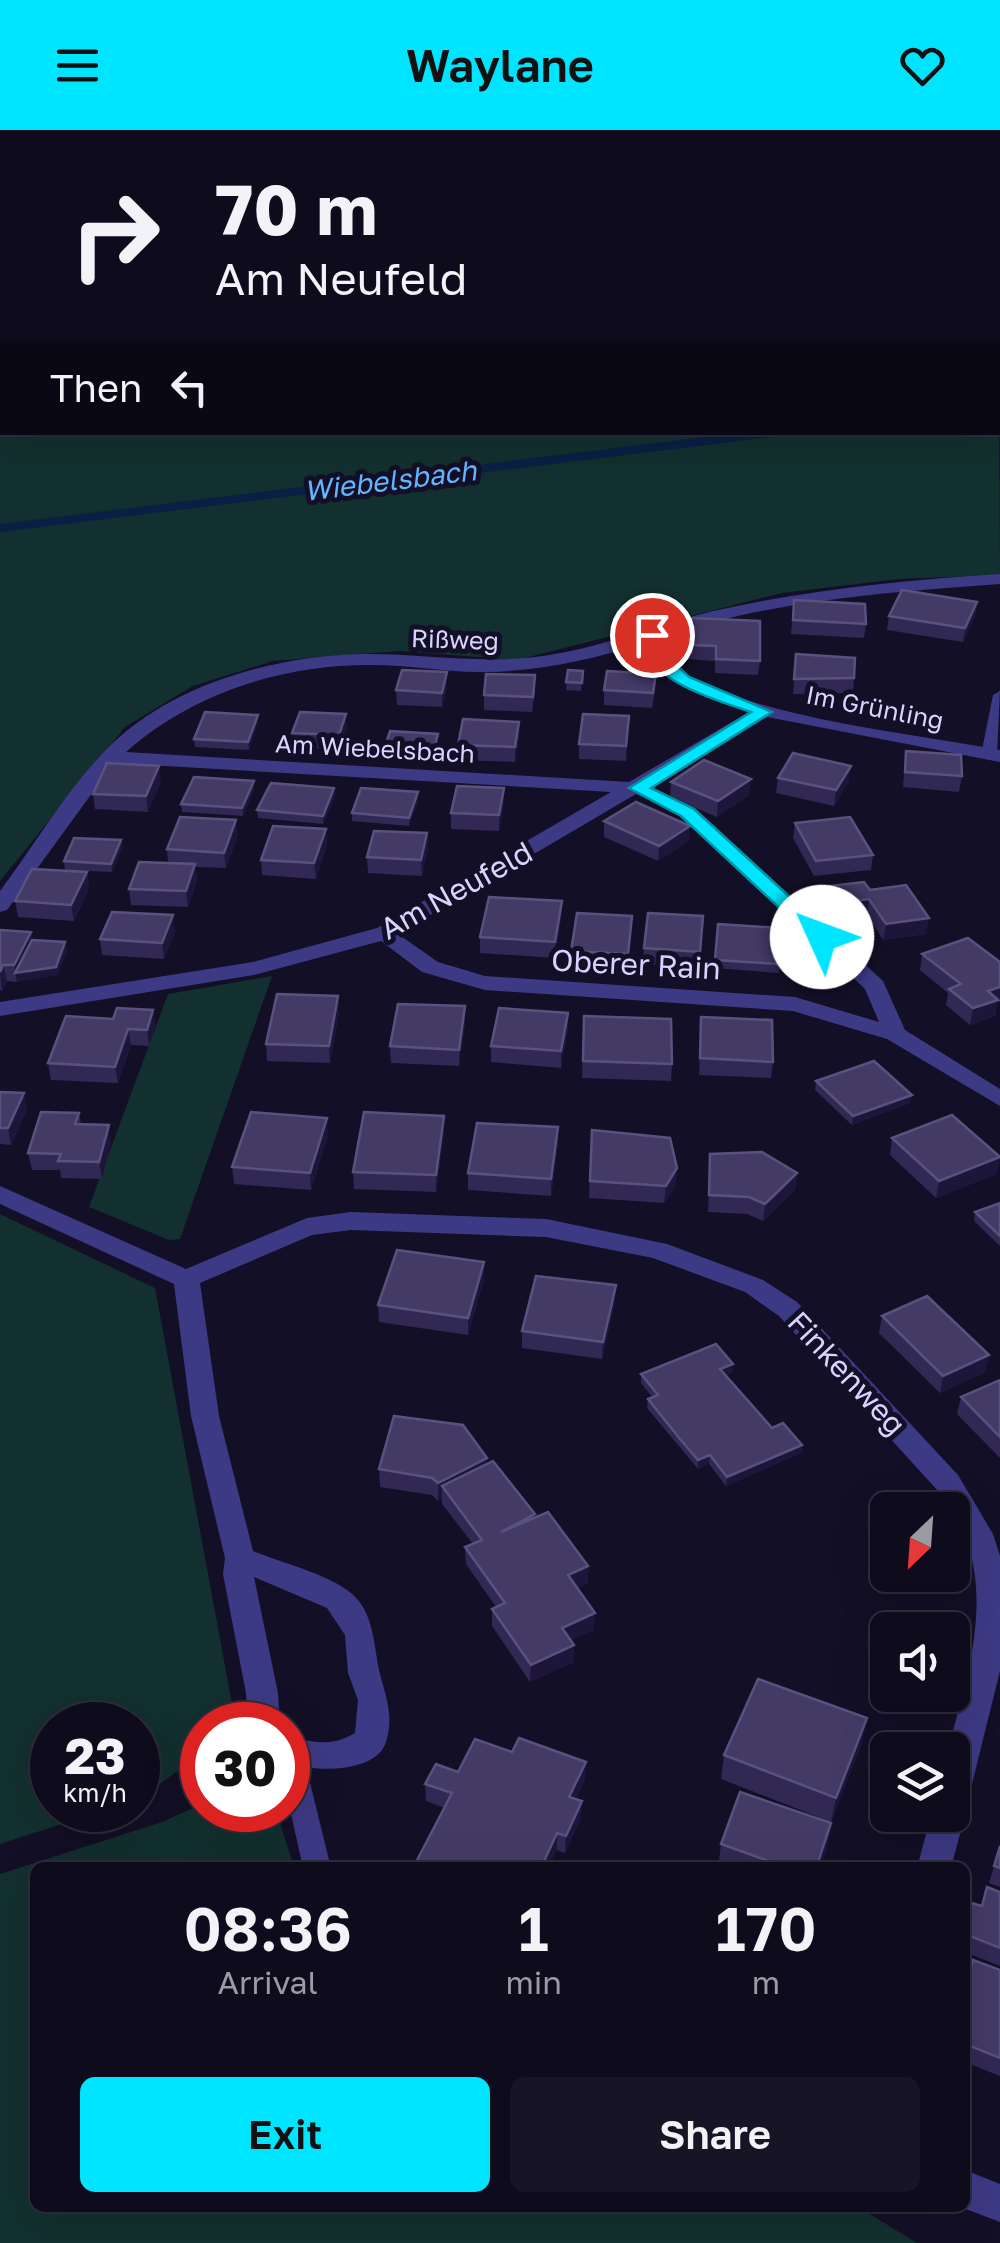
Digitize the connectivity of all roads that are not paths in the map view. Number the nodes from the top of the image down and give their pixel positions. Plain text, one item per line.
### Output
1 (1000, 579) edge
2 (652, 635) junction
3 (1000, 694) edge
4 (764, 712) junction
5 (994, 755) edge
6 (108, 757) junction
7 (638, 788) junction
8 (0, 906) edge
9 (385, 933) junction
10 (0, 1010) edge
11 (895, 1034) junction
12 (1000, 1099) edge
13 (0, 1194) edge
14 (186, 1279) junction
15 (240, 1558) junction
16 (263, 1702) edge
17 (968, 1732) edge
18 (310, 1755) edge
19 (309, 1832) edge
20 (944, 1832) edge
21 (316, 1862) edge
22 (936, 1862) edge
23 (970, 2191) edge
24 (1000, 2203) edge

1 - 2 street, Rißweg
2 - 4 street, Im Grünling
2 - 6 street, Rißweg
3 - 5 lane
4 - 5 street, Im Grünling
4 - 7 street, Am Neufeld
6 - 7 street, Am Wiebelsbach
6 - 8 street, Rißweg
7 - 9 street, Am Neufeld
7 - 11 street
9 - 10 street, Am Neufeld
9 - 11 street, Oberer Rain
11 - 12 street, Oberer Rain
13 - 14 street
14 - 15 street
14 - 17 street, Finkenweg
15 - 16 street
15 - 18 street
19 - 21 lane
20 - 22 street
23 - 24 street

